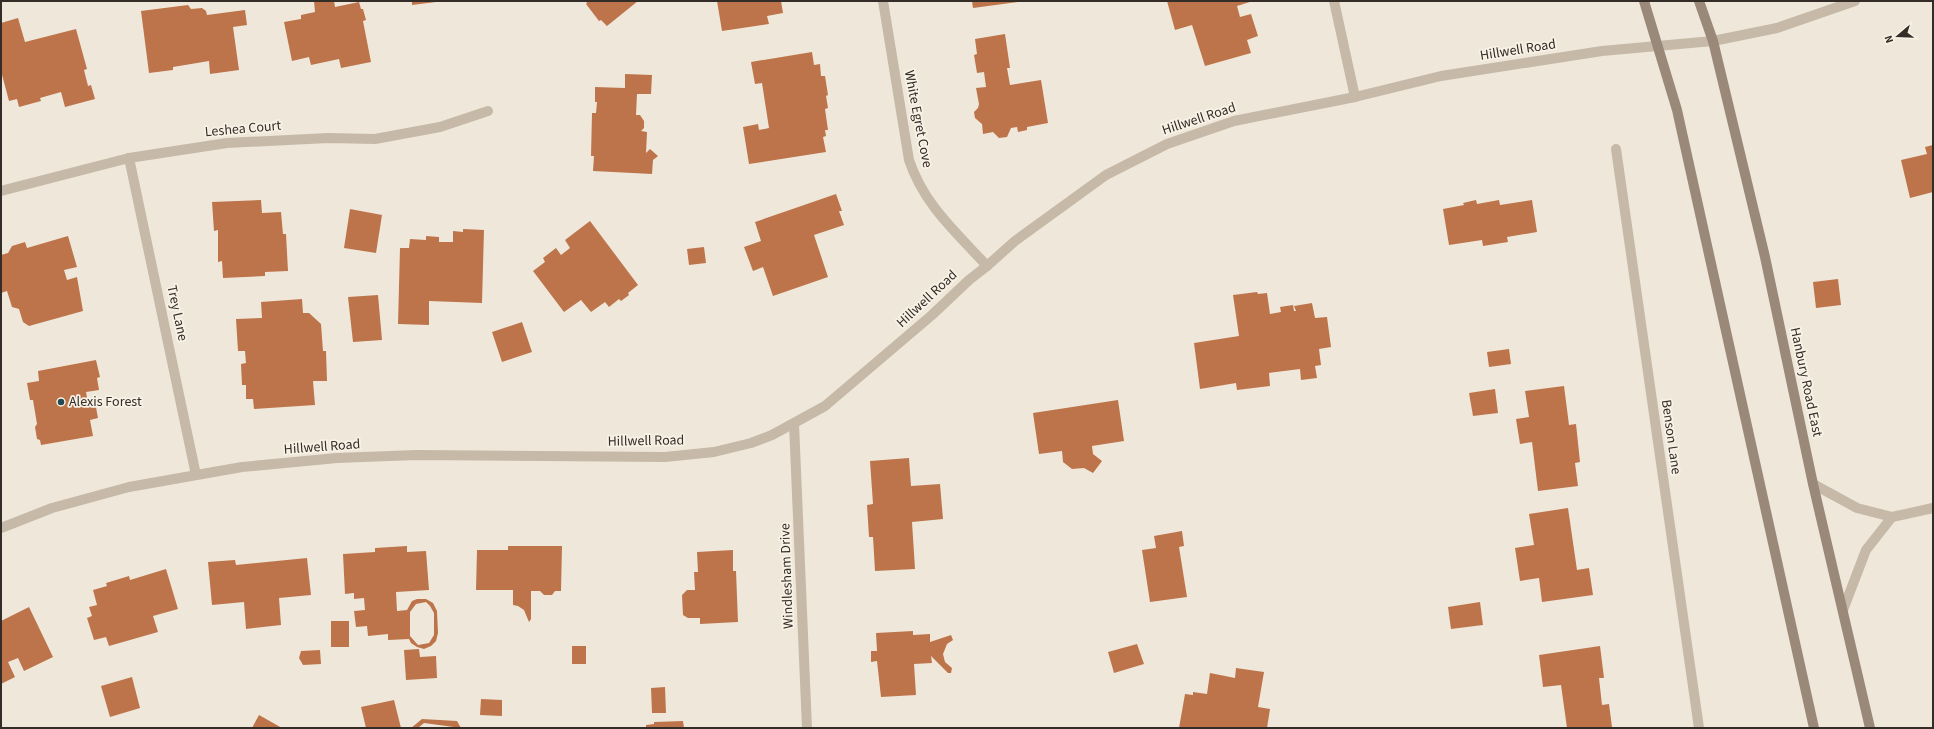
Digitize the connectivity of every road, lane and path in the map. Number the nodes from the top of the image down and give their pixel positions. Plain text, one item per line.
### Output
1 (883, 1) edge
2 (1334, 1) edge
3 (1644, 1) edge
4 (1699, 1) edge
5 (1855, 1) edge
6 (1713, 41) junction
7 (1658, 47) junction
8 (1355, 97) junction
9 (488, 111) dead end
10 (1616, 149) dead end
11 (130, 158) junction
12 (1, 191) edge
13 (988, 266) junction
14 (794, 424) junction
15 (196, 475) junction
16 (1813, 484) junction
17 (1933, 508) edge
18 (1892, 517) junction
19 (1, 528) edge
20 (1843, 610) junction
21 (807, 728) edge
22 (1698, 728) edge
23 (1814, 728) edge
24 (1870, 728) edge

1 - 13 street, White Egret Cove
2 - 8 street
3 - 7 main road
4 - 6 main road, Hanbury Road East
5 - 6 street, Hillwell Road
6 - 7 street, Hillwell Road
6 - 16 main road, Hanbury Road East
7 - 8 street, Hillwell Road
7 - 23 main road
8 - 13 street, Hillwell Road
9 - 11 street, Leshea Court
10 - 22 street, Benson Lane
11 - 12 street, Leshea Court
11 - 15 street, Trey Lane
13 - 14 street, Hillwell Road
14 - 15 street, Hillwell Road
14 - 21 street, Windlesham Drive
15 - 19 street, Hillwell Road
16 - 18 street
16 - 20 main road, Hanbury Road East
17 - 18 street
18 - 20 street
20 - 24 main road, Hanbury Road East

